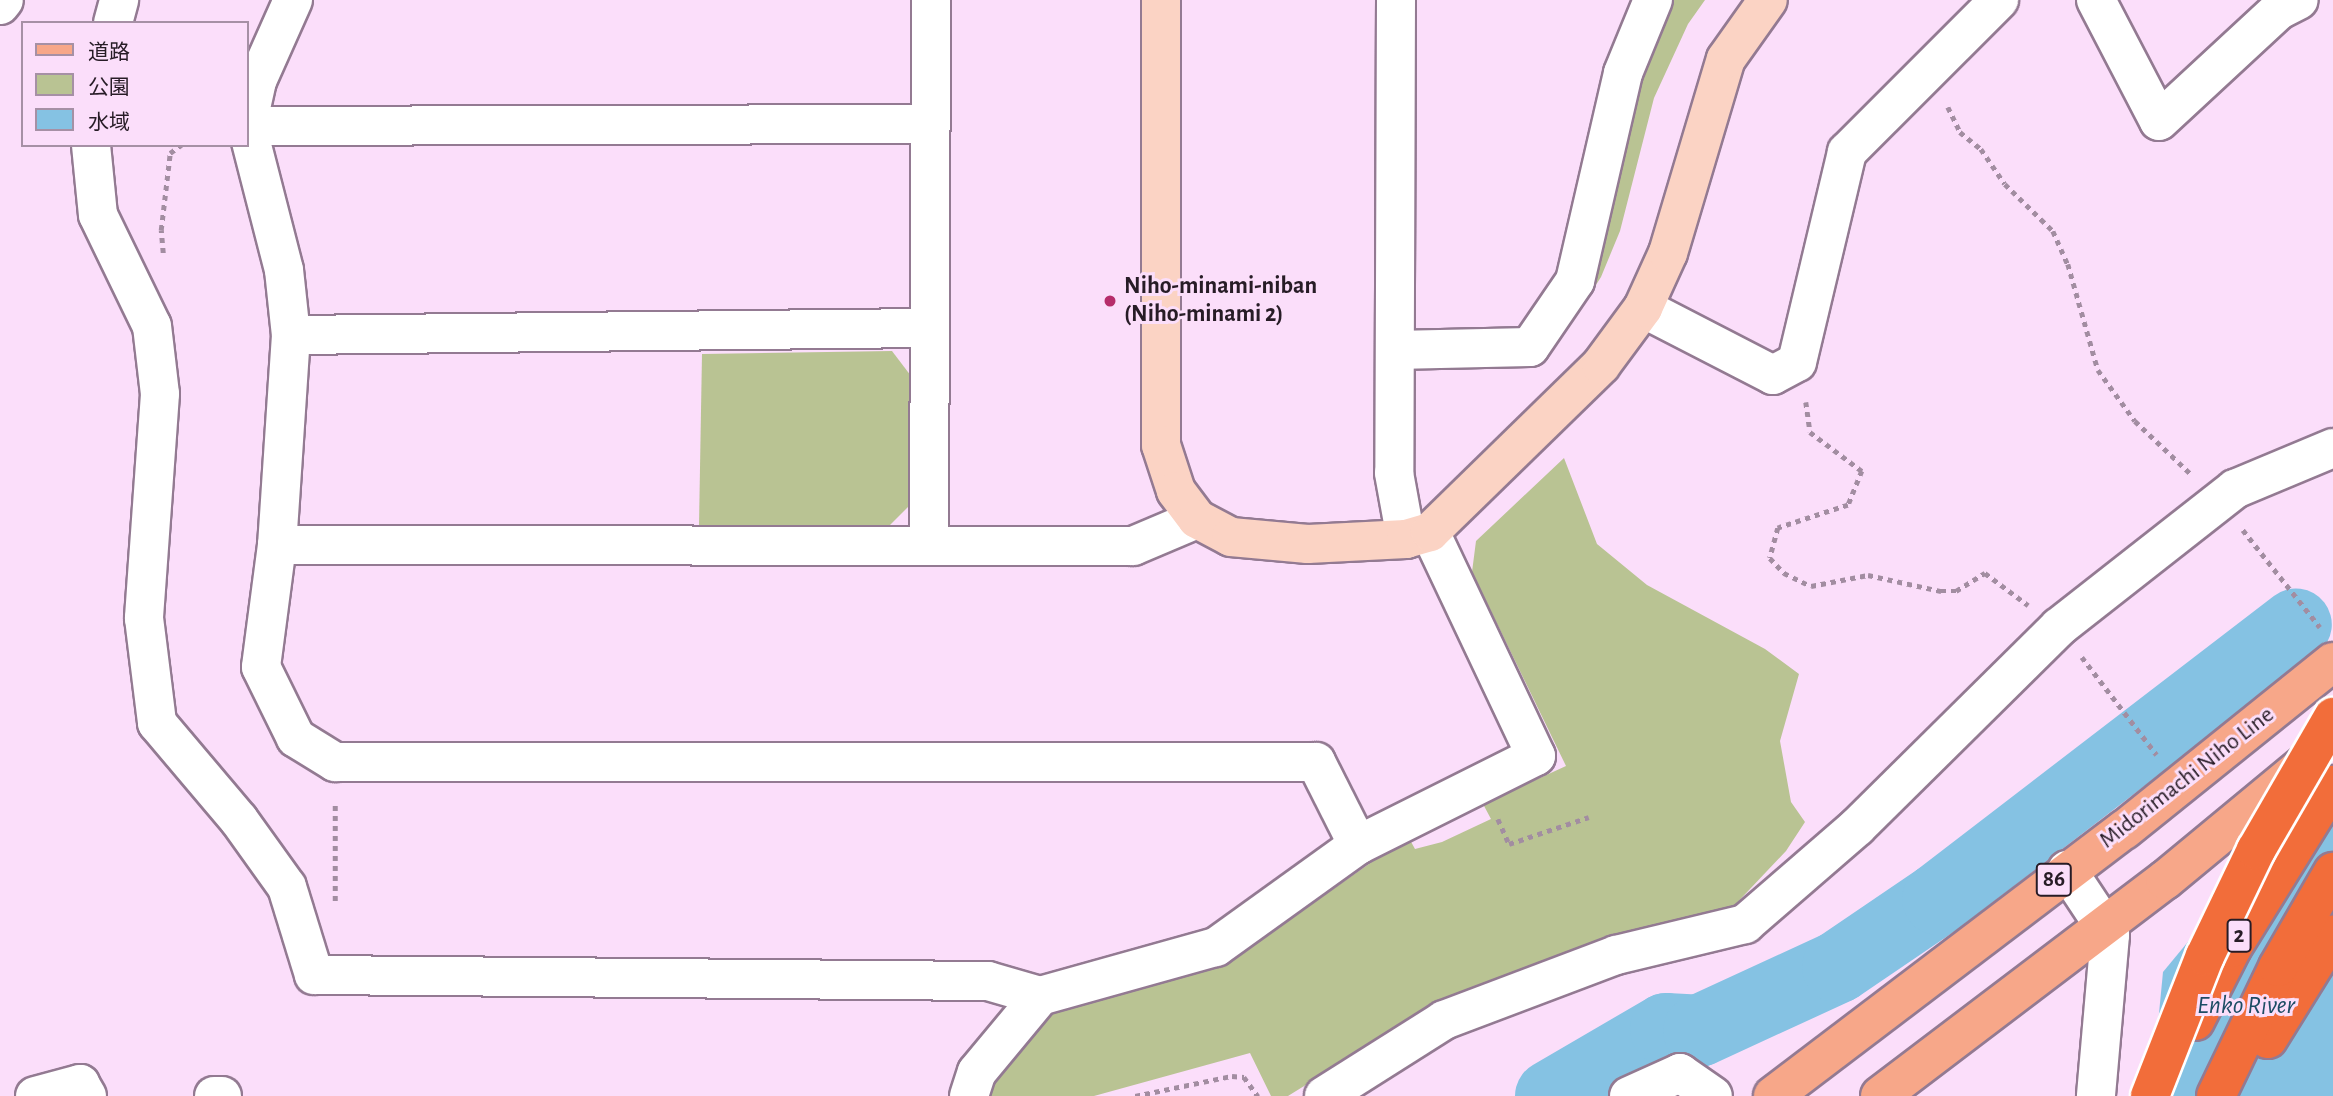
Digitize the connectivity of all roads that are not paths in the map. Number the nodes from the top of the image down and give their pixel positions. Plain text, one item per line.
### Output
1 (4, 0) edge
2 (119, 0) edge
3 (293, 0) edge
4 (931, 0) edge
5 (1161, 0) edge
6 (1396, 0) edge
7 (1653, 0) edge
8 (1768, 0) edge
9 (1999, 0) edge
10 (2096, 0) edge
11 (2299, 0) edge
12 (0, 5) edge
13 (114, 21) edge
14 (248, 122) edge
15 (930, 124) junction
16 (248, 126) edge
17 (248, 130) edge
18 (91, 147) edge
19 (1643, 308) junction
20 (929, 328) junction
21 (291, 335) junction
22 (1395, 350) junction
23 (2333, 448) edge
24 (1197, 519) junction
25 (1418, 536) junction
26 (277, 545) junction
27 (929, 545) junction
28 (2329, 648) edge
29 (2333, 717) edge
30 (2333, 741) edge
31 (2333, 785) edge
32 (1359, 845) junction
33 (2067, 870) junction
34 (2333, 872) edge
35 (2105, 922) junction
36 (2333, 934) edge
37 (1040, 996) junction
38 (1896, 1091) edge
39 (35, 1096) edge
40 (87, 1096) edge
41 (214, 1096) edge
42 (222, 1096) edge
43 (969, 1096) edge
44 (1324, 1096) edge
45 (1629, 1096) edge
46 (1713, 1096) edge
47 (1773, 1096) edge
48 (2096, 1096) edge
49 (2150, 1096) edge
50 (2160, 1096) edge
51 (2216, 1096) edge
52 (2237, 1096) edge

1 - 12 street
2 - 13 street
3 - 14 street
4 - 15 street
5 - 24 street
6 - 22 street
7 - 22 street
8 - 19 street
9 - 19 street
10 - 11 street
15 - 16 street
15 - 20 street
17 - 21 street
18 - 37 street
19 - 25 street
20 - 21 street
20 - 27 street
21 - 26 street
22 - 25 street
23 - 44 street
24 - 25 street
24 - 27 street
25 - 32 street
26 - 27 street
26 - 32 street
28 - 33 main road, Midorimachi Niho Line / 86
29 - 49 highway, bridge
30 - 35 main road
31 - 50 highway, 2
32 - 37 street
33 - 35 street
33 - 47 main road, Midorimachi Niho Line / 86
34 - 51 highway, 2
35 - 38 main road
35 - 48 street
36 - 52 highway
37 - 43 street
39 - 40 street
41 - 42 street
45 - 46 street

